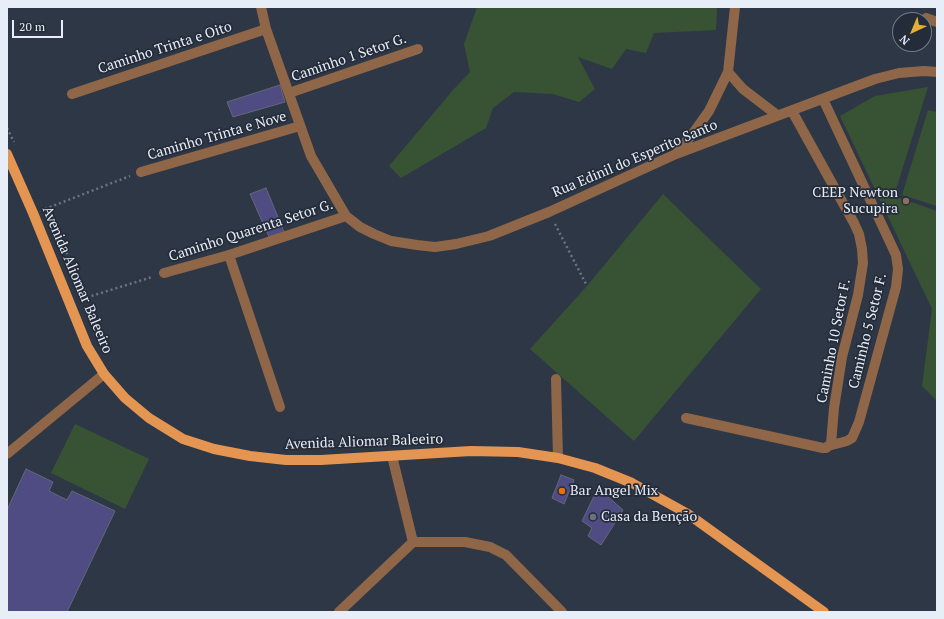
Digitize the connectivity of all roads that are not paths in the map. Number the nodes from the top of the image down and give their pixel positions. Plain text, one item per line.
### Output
1 (260, 7) edge
2 (735, 7) edge
3 (266, 29) junction
4 (418, 49) dead end
5 (728, 72) junction
6 (937, 72) edge
7 (289, 93) junction
8 (72, 94) dead end
9 (823, 99) junction
10 (792, 111) junction
11 (777, 116) junction
12 (300, 126) junction
13 (7, 154) edge
14 (676, 154) junction
15 (141, 172) road end
16 (346, 216) junction
17 (229, 255) junction
18 (164, 274) road end
19 (104, 374) junction
20 (556, 379) dead end
21 (280, 407) dead end
22 (686, 418) dead end
23 (828, 446) junction
24 (8, 450) edge
25 (392, 456) junction
26 (558, 458) junction
27 (413, 542) junction
28 (339, 612) edge
29 (562, 612) edge
30 (824, 612) edge

1 - 3 street
2 - 5 street
3 - 7 street
3 - 8 street, Caminho Trinta e Oito
4 - 7 street, Caminho 1 Setor G.
5 - 11 street
5 - 14 street
6 - 9 street, Rua Edinil do Esperito Santo
7 - 12 street
9 - 10 street, Rua Edinil do Esperito Santo
9 - 23 street, Caminho 5 Setor F.
10 - 11 street, Rua Edinil do Esperito Santo
10 - 23 street, Caminho 10 Setor F.
11 - 14 street, Rua Edinil do Esperito Santo
12 - 15 street, Caminho Trinta e Nove
12 - 16 street
13 - 19 main road, Avenida Aliomar Baleeiro
14 - 16 street, Rua Edinil do Esperito Santo
16 - 17 street, Caminho Quarenta Setor G.
17 - 18 street, Caminho Quarenta Setor G.
17 - 21 street
19 - 24 street
19 - 25 main road, Avenida Aliomar Baleeiro
20 - 26 street
22 - 23 street
25 - 26 main road, Avenida Aliomar Baleeiro
25 - 27 street
26 - 30 main road, Avenida Aliomar Baleeiro
27 - 28 street
27 - 29 street

